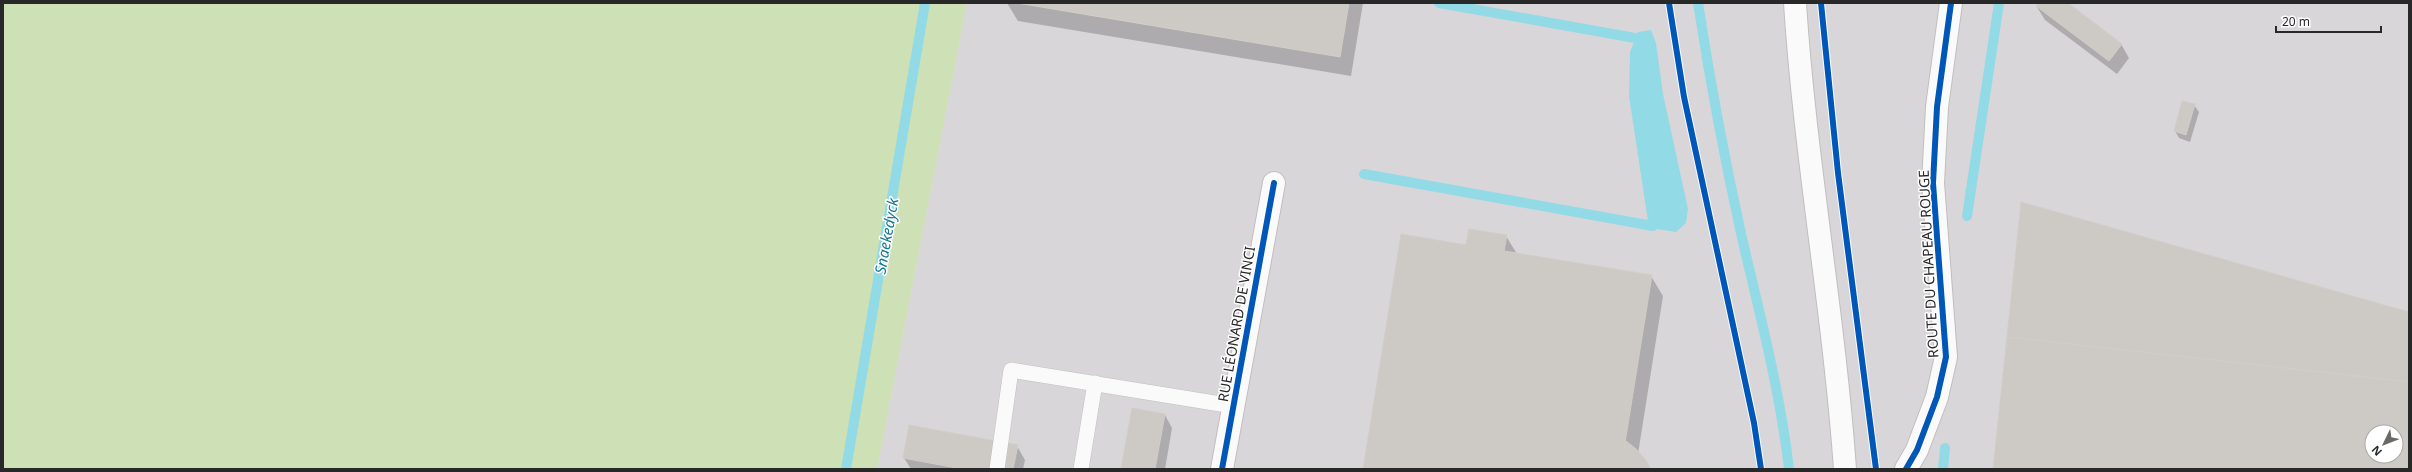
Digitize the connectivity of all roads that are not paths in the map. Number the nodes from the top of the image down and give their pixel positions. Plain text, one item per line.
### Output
1 (1795, 3) edge
2 (1952, 3) edge
3 (1274, 183) dead end
4 (1094, 383) junction
5 (1233, 406) junction
6 (997, 469) edge
7 (1081, 469) edge
8 (1222, 469) edge
9 (1845, 469) edge
10 (1906, 469) edge

1 - 9 street
2 - 10 street, ROUTE DU CHAPEAU ROUGE
3 - 5 street, RUE LÉONARD DE VINCI
4 - 5 lane
4 - 6 lane
4 - 7 lane
5 - 8 street, RUE LÉONARD DE VINCI

